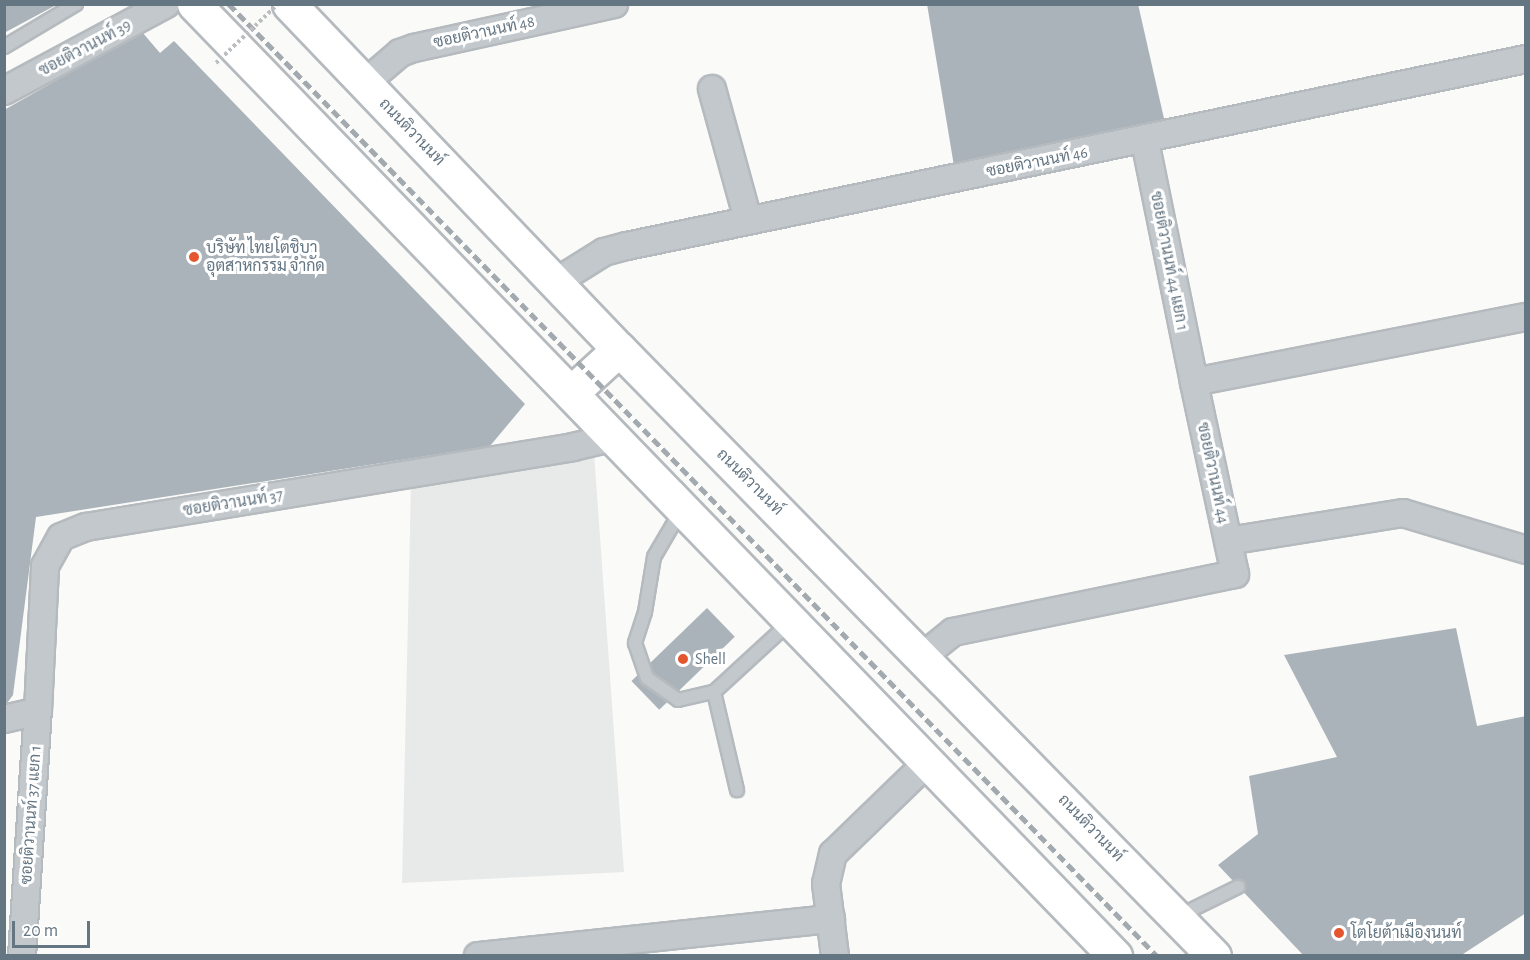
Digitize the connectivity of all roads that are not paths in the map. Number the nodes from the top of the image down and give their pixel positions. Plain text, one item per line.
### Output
1 (76, 4) edge
2 (166, 4) edge
3 (194, 4) edge
4 (289, 4) edge
5 (614, 4) edge
6 (4, 47) edge
7 (1526, 59) edge
8 (365, 83) junction
9 (712, 89) dead end
10 (4, 91) edge
11 (1145, 141) junction
12 (748, 220) junction
13 (556, 282) junction
14 (1526, 317) edge
15 (619, 349) junction
16 (1194, 382) junction
17 (570, 393) junction
18 (615, 437) junction
19 (683, 507) junction
20 (1228, 542) junction
21 (1526, 550) edge
22 (791, 621) junction
23 (922, 657) junction
24 (714, 692) junction
25 (38, 711) junction
26 (4, 719) edge
27 (929, 761) junction
28 (737, 790) dead end
29 (1238, 887) dead end
30 (1178, 917) junction
31 (831, 919) junction
32 (22, 956) edge
33 (478, 956) edge
34 (835, 956) edge
35 (1115, 956) edge
36 (1214, 956) edge

1 - 6 lane
2 - 10 street, ซอยติวานนท์ 39
3 - 17 main road
4 - 8 main road, ถนนติวานนท์
5 - 8 street, ซอยติวานนท์ 48
7 - 11 street, ซอยติวานนท์ 46
8 - 13 main road, ถนนติวานนท์
9 - 12 street
11 - 12 street, ซอยติวานนท์ 46
11 - 16 street, ซอยติวานนท์ 44 แยก 1
12 - 13 street, ซอยติวานนท์ 46
13 - 15 main road, ถนนติวานนท์
14 - 16 street
15 - 17 main road
15 - 23 main road, ถนนติวานนท์
16 - 20 street, ซอยติวานนท์ 44
17 - 18 main road
18 - 19 main road
18 - 25 street, ซอยติวานนท์ 37
19 - 22 main road
19 - 24 lane
20 - 21 street
20 - 23 street, ซอยติวานนท์ 44
22 - 24 lane
22 - 27 main road
23 - 30 main road, ถนนติวานนท์
24 - 28 lane
25 - 26 street
25 - 32 street, ซอยติวานนท์ 37 แยก 1
27 - 31 street
27 - 35 main road
29 - 30 lane
30 - 36 main road, ถนนติวานนท์
31 - 33 street
31 - 34 street

